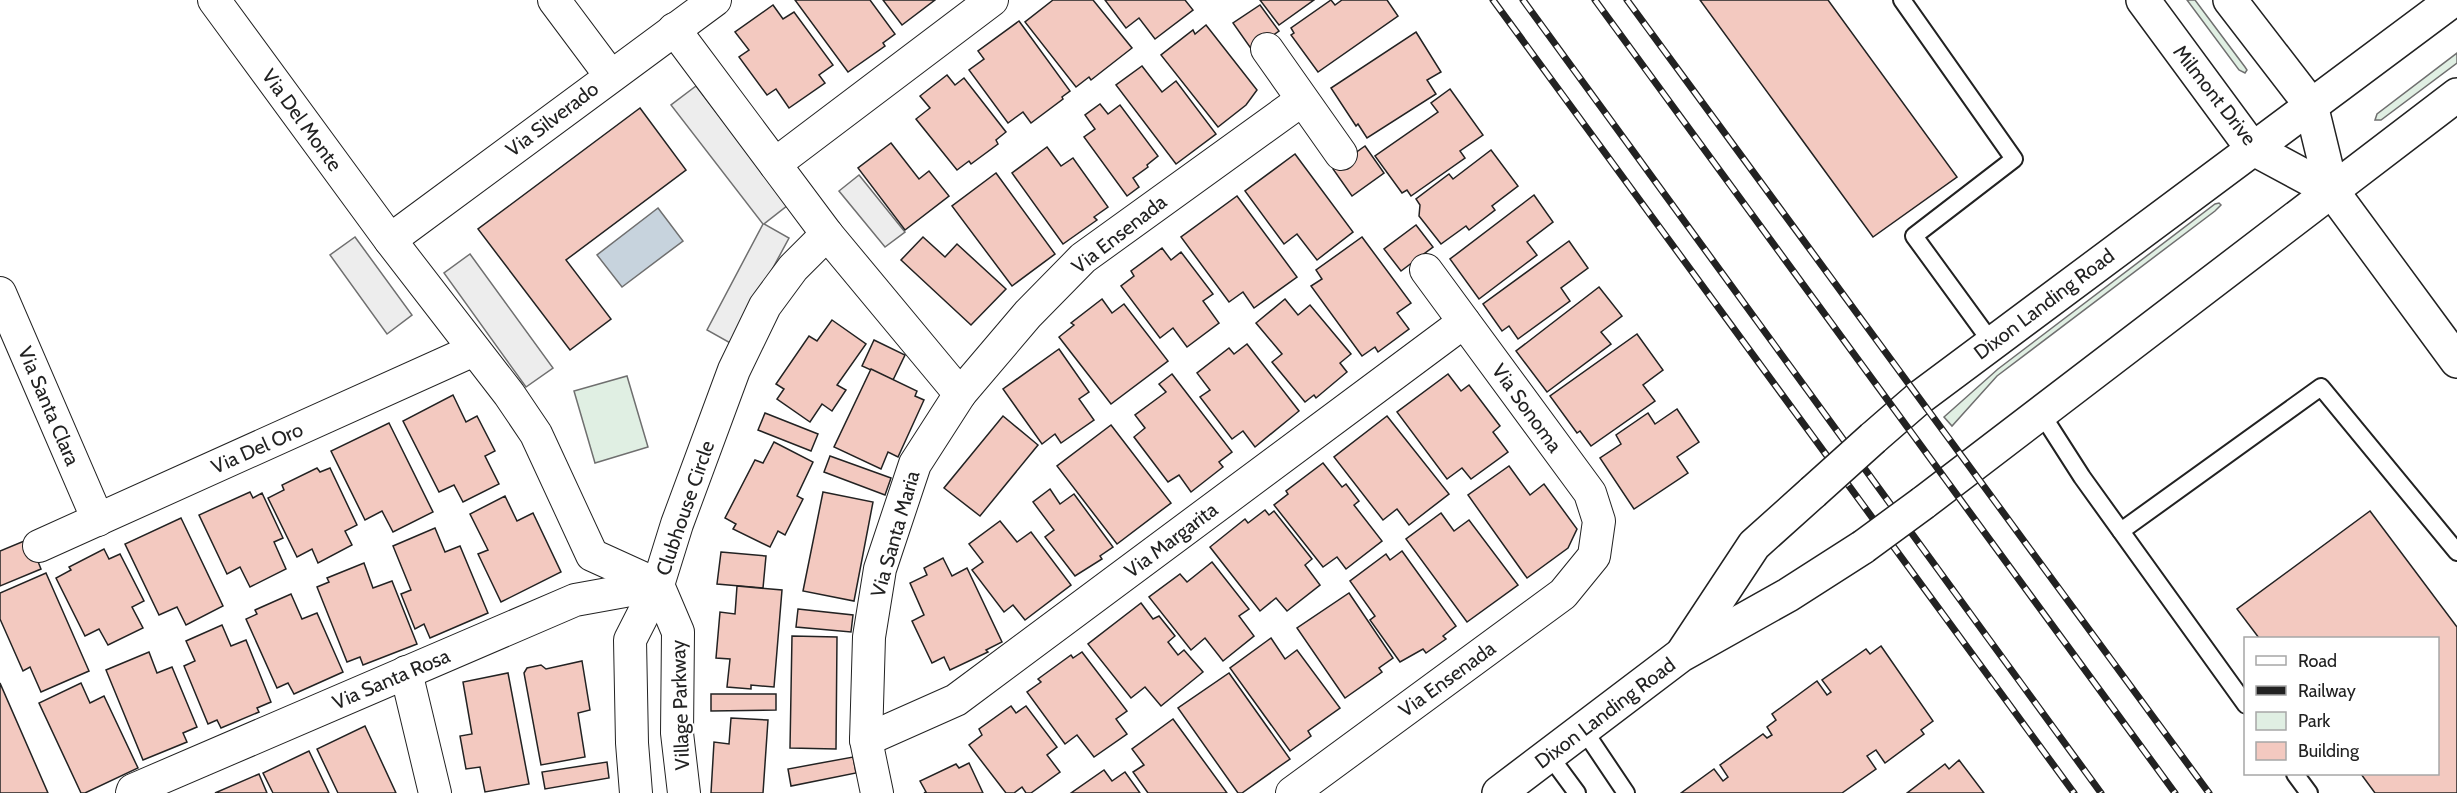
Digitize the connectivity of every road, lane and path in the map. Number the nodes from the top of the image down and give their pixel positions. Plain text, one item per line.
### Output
1 (214, 0) edge
2 (554, 0) edge
3 (714, 0) edge
4 (993, 0) edge
5 (1902, 0) edge
6 (2143, 0) edge
7 (2230, 0) edge
8 (2453, 0) edge
9 (674, 29) junction
10 (1267, 49) dead end
11 (610, 75) junction
12 (2457, 95) edge
13 (1302, 100) junction
14 (2311, 105) junction
15 (2252, 148) junction
16 (1341, 154) dead end
17 (776, 164) junction
18 (2332, 191) junction
19 (827, 234) junction
20 (390, 240) junction
21 (1426, 270) dead end
22 (0, 292) edge
23 (1464, 322) junction
24 (1992, 343) junction
25 (474, 351) junction
26 (2457, 361) edge
27 (960, 394) junction
28 (2041, 414) junction
29 (98, 520) junction
30 (2121, 531) junction
31 (39, 546) dead end
32 (2457, 552) edge
33 (1594, 556) joint
34 (658, 585) junction
35 (1682, 655) junction
36 (406, 672) junction
37 (2244, 702) edge
38 (1583, 729) junction
39 (866, 740) junction
40 (1549, 755) junction
41 (2296, 775) edge
42 (132, 793) edge
43 (435, 793) edge
44 (636, 793) edge
45 (684, 793) edge
46 (877, 793) edge
47 (1292, 793) edge
48 (1499, 793) edge
49 (1577, 793) edge
50 (1626, 793) edge
51 (2309, 793) edge

1 - 20 street, Via Del Monte
2 - 11 street
3 - 9 street, Via Silverado
4 - 17 street
5 - 24 lane
6 - 15 main road, Milmont Drive
7 - 14 main road, Milmont Drive
8 - 14 main road, Dixon Landing Road
9 - 11 street, Via Silverado
9 - 17 street
10 - 13 street
11 - 20 street, Via Silverado
12 - 18 main road, Dixon Landing Road
13 - 16 street
13 - 27 street, Via Ensenada
14 - 15 main road, Dixon Landing Road
14 - 18 main road, Milmont Drive
15 - 18 main road, Milmont Drive
15 - 24 main road, Dixon Landing Road
17 - 19 street
18 - 26 main road, Milmont Drive
18 - 28 main road, Dixon Landing Road
19 - 27 street
19 - 34 street, Clubhouse Circle
20 - 25 street, Clubhouse Circle
21 - 23 street, Via Sonoma
22 - 29 street, Via Santa Clara
23 - 33 street, Via Sonoma
23 - 39 street, Via Margarita
24 - 35 main road, Dixon Landing Road, bridge
25 - 29 street, Via Del Oro
25 - 34 street, Clubhouse Circle
27 - 39 street, Via Santa Maria
28 - 30 lane
28 - 35 main road, Dixon Landing Road, bridge
29 - 31 street, Via Del Oro
30 - 32 lane
30 - 37 lane
33 - 47 street, Via Ensenada
34 - 36 street, Via Santa Rosa
34 - 44 street
34 - 45 street, Village Parkway
35 - 38 main road, Dixon Landing Road
36 - 42 street, Via Santa Rosa
36 - 43 street
38 - 40 main road, Dixon Landing Road
38 - 50 lane
39 - 46 street, Via Santa Maria
40 - 48 main road, Dixon Landing Road
40 - 49 lane
41 - 51 lane

